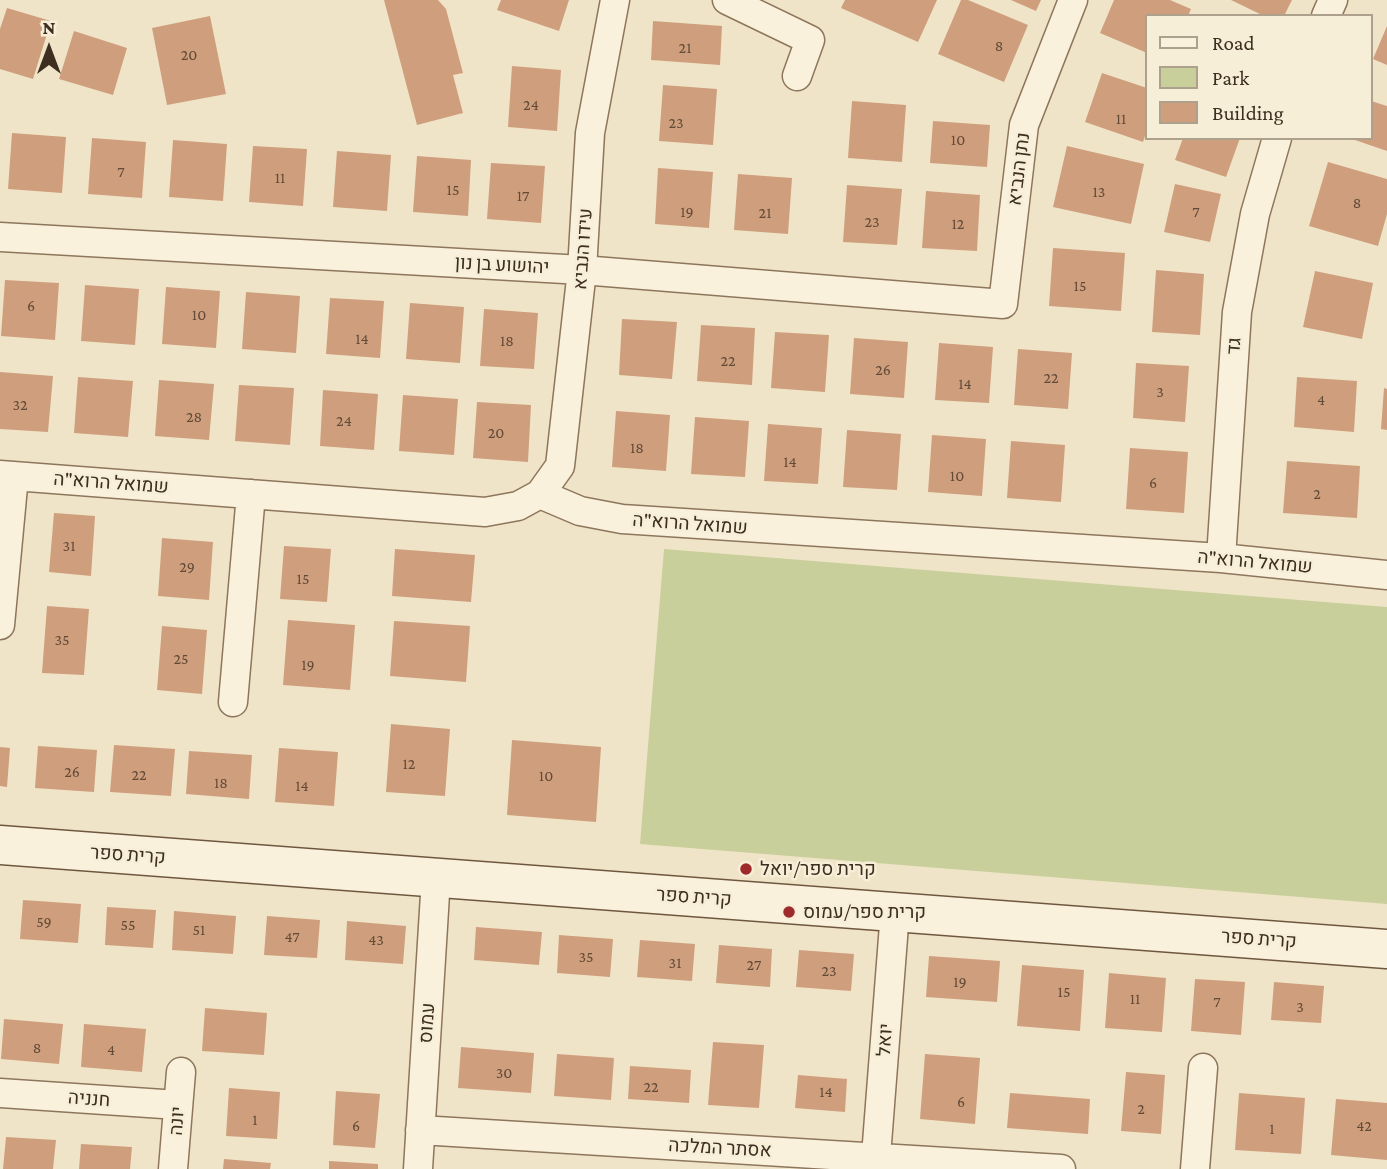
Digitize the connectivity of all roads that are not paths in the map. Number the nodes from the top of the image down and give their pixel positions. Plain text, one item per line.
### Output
1 (615, 0) edge
2 (727, 0) edge
3 (1073, 0) edge
4 (797, 76) dead end
5 (1276, 140) edge
6 (0, 237) edge
7 (582, 270) junction
8 (1003, 304) joint
9 (7, 475) edge
10 (251, 494) junction
11 (540, 494) junction
12 (1220, 558) junction
13 (1387, 575) edge
14 (0, 625) edge
15 (233, 702) dead end
16 (0, 845) edge
17 (436, 878) junction
18 (895, 912) junction
19 (1387, 949) edge
20 (1203, 1068) dead end
21 (181, 1072) dead end
22 (0, 1093) edge
23 (178, 1105) junction
24 (421, 1130) junction
25 (876, 1163) edge
26 (173, 1169) edge
27 (418, 1169) edge
28 (1060, 1169) edge
29 (1195, 1169) edge

1 - 7 street, עידו הנביא
2 - 4 street
3 - 8 street, נתן הנביא
5 - 12 street, גד
6 - 7 street, יהושוע בן נון
7 - 8 street, יהושוע בן נון
7 - 11 street, עידו הנביא
9 - 10 street, שמואל הרוא"ה
9 - 14 street
10 - 11 street, שמואל הרוא"ה
10 - 15 street
11 - 12 street, שמואל הרוא"ה
12 - 13 street, שמואל הרוא"ה
16 - 17 street, קרית ספר
17 - 18 street, קרית ספר
17 - 24 street, עמוס
18 - 19 street, קרית ספר
18 - 25 street, יואל
20 - 29 street
21 - 23 street, יונה
22 - 23 street, חנניה
23 - 26 street, יונה
24 - 25 street, אסתר המלכה
24 - 27 street, עמוס
25 - 28 street, אסתר המלכה

